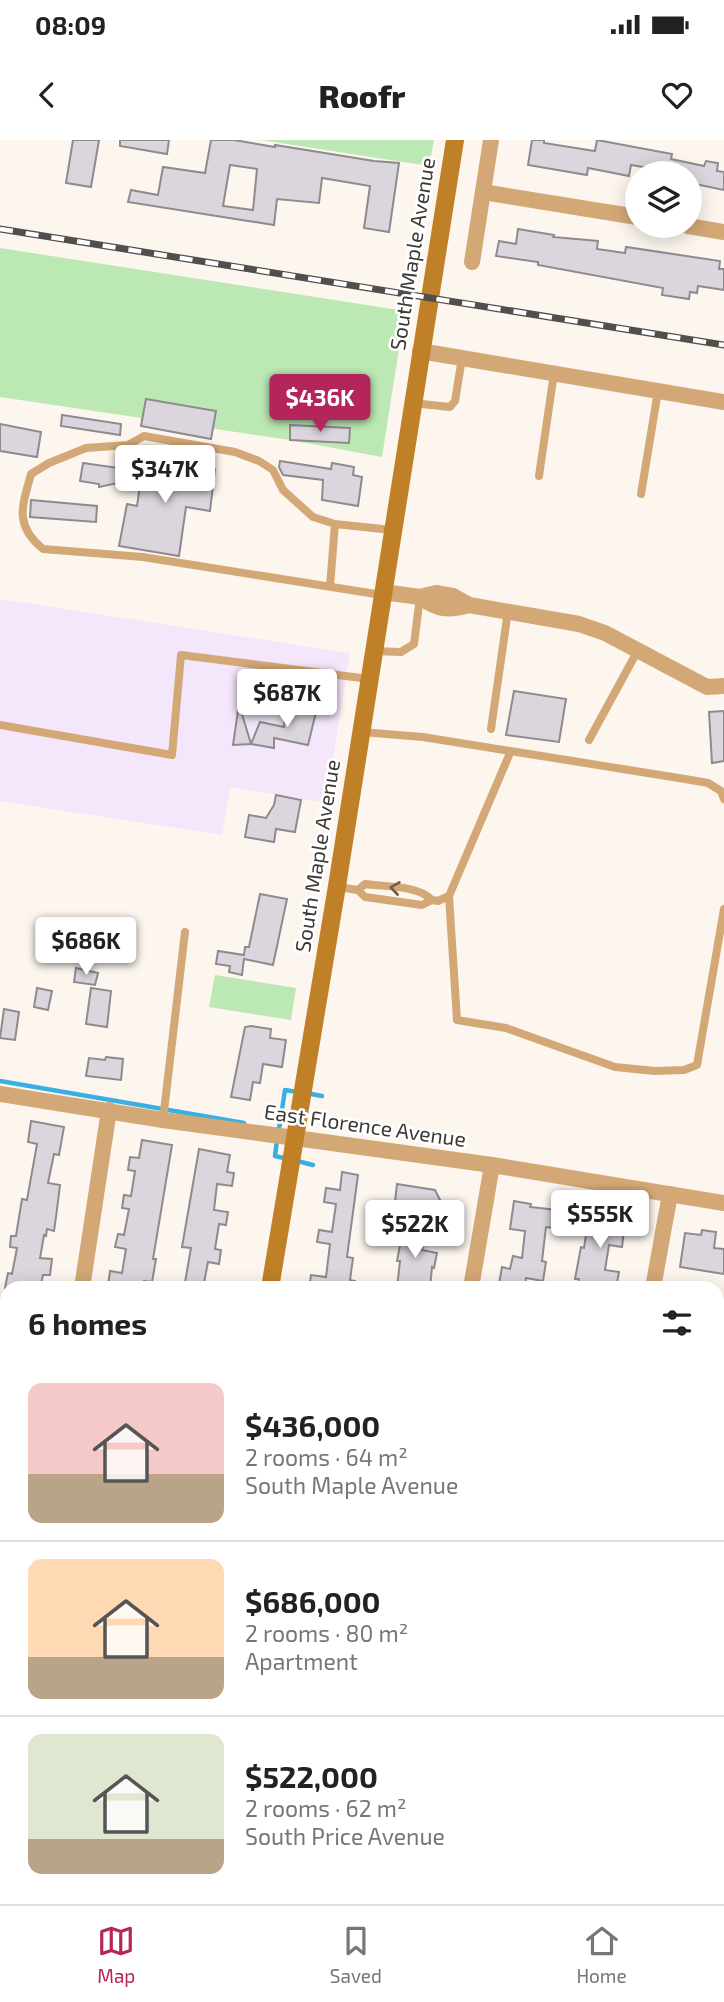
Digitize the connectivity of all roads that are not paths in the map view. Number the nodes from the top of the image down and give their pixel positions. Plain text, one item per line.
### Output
1 (455, 140) edge
2 (491, 140) edge
3 (483, 192) junction
4 (625, 215) edge
5 (702, 228) edge
6 (724, 232) edge
7 (472, 262) dead end
8 (420, 351) junction
9 (462, 358) junction
10 (554, 373) junction
11 (658, 391) junction
12 (724, 402) edge
13 (412, 403) junction
14 (539, 476) dead end
15 (641, 494) dead end
16 (335, 524) junction
17 (392, 530) junction
18 (330, 586) junction
19 (382, 593) junction
20 (420, 597) junction
21 (508, 611) junction
22 (638, 650) junction
23 (373, 651) junction
24 (369, 679) junction
25 (724, 686) edge
26 (0, 725) edge
27 (491, 729) dead end
28 (360, 732) junction
29 (589, 740) dead end
30 (510, 753) junction
31 (724, 799) edge
32 (337, 886) junction
33 (358, 890) junction
34 (450, 896) junction
35 (432, 900) junction
36 (724, 909) edge
37 (185, 932) dead end
38 (0, 1094) edge
39 (108, 1110) junction
40 (163, 1120) junction
41 (294, 1138) junction
42 (492, 1165) junction
43 (670, 1194) junction
44 (724, 1203) edge
45 (83, 1281) edge
46 (271, 1281) edge
47 (472, 1281) edge
48 (654, 1281) edge

1 - 8 main road, South Maple Avenue
2 - 3 street
3 - 4 street
3 - 7 street
5 - 6 street
8 - 9 street
8 - 13 main road, South Maple Avenue
9 - 10 street
9 - 13 lane
10 - 11 street
10 - 14 lane
11 - 12 street
11 - 15 lane
13 - 17 main road, South Maple Avenue
16 - 17 lane
16 - 18 lane
16 - 18 lane
17 - 19 main road, South Maple Avenue
18 - 19 lane
19 - 20 street
19 - 23 main road, South Maple Avenue
20 - 21 street
20 - 23 lane
21 - 22 street
21 - 27 lane
22 - 25 street
22 - 29 lane
23 - 24 main road, South Maple Avenue
24 - 26 lane
24 - 28 main road, South Maple Avenue
28 - 30 lane
28 - 32 main road, South Maple Avenue
30 - 31 lane
30 - 34 lane
32 - 33 lane
32 - 41 main road, South Maple Avenue
33 - 35 lane
35 -> 33 lane
34 - 35 lane
34 - 36 lane
37 - 40 lane
38 - 39 street, East Florence Avenue
39 - 40 street, East Florence Avenue
39 - 45 street
40 - 41 street, East Florence Avenue
41 - 42 street, East Florence Avenue
41 - 46 main road, South Maple Avenue
42 - 43 street, East Florence Avenue
42 - 47 street
43 - 44 street, East Florence Avenue
43 - 48 street

